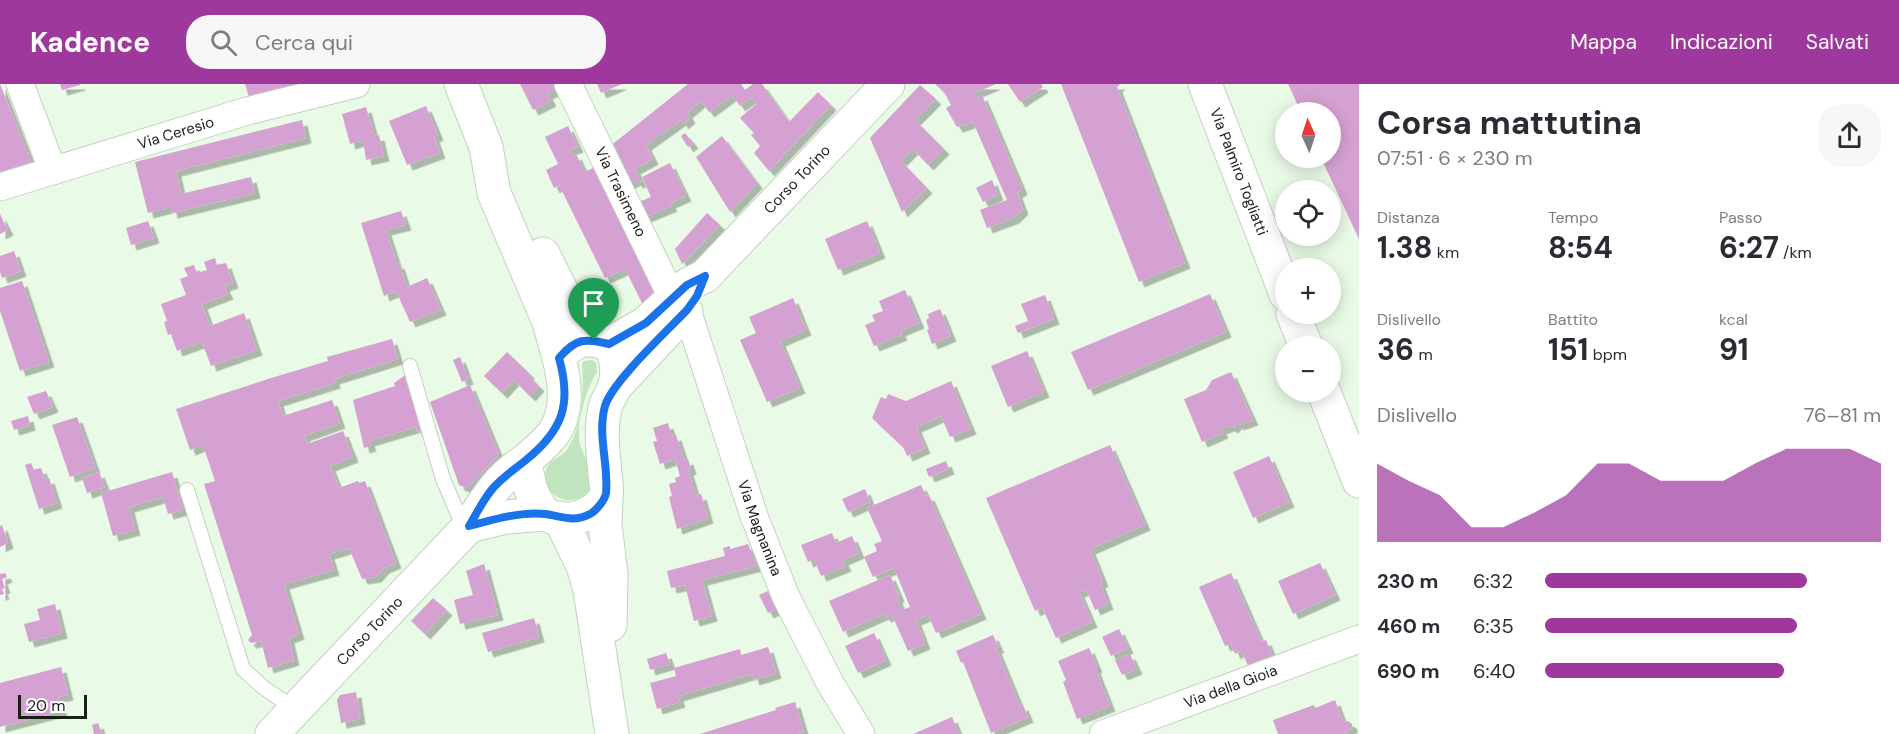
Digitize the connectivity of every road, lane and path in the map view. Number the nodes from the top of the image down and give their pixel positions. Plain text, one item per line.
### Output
1 (20, 84) edge
2 (356, 84) edge
3 (461, 84) edge
4 (568, 84) edge
5 (888, 84) edge
6 (1205, 84) edge
7 (486, 147) junction
8 (53, 171) junction
9 (0, 187) edge
10 (1275, 265) edge
11 (680, 304) junction
12 (601, 342) junction
13 (559, 358) junction
14 (410, 366) dead end
15 (614, 388) junction
16 (1328, 402) edge
17 (525, 461) junction
18 (1359, 481) edge
19 (187, 490) dead end
20 (606, 495) junction
21 (553, 516) junction
22 (467, 528) junction
23 (1359, 639) edge
24 (606, 692) junction
25 (296, 709) junction
26 (272, 734) edge
27 (612, 734) edge
28 (861, 734) edge
29 (1103, 734) edge

1 - 8 street
2 - 8 street, Via Ceresio
3 - 7 main road
4 - 11 street, Via Trasimeno
5 - 11 main road, Corso Torino
6 - 10 main road, Via Palmiro Togliatti
7 - 12 main road
7 - 13 main road, Corso Torino
8 - 9 street, Via Ceresio
11 - 12 main road, Corso Torino
11 - 15 main road, Corso Torino
11 - 28 street, Via Magnanina
12 - 13 main road, Corso Torino
12 - 15 main road
13 - 17 main road, Corso Torino
14 - 22 lane
15 - 20 main road
16 - 18 main road
17 - 21 main road
17 - 22 main road, Corso Torino
19 - 25 lane
20 - 21 main road
20 - 24 main road
21 - 22 main road
21 - 24 main road
22 - 25 main road, Corso Torino
23 - 29 street, Via della Gioia
24 - 27 main road
25 - 26 main road, Corso Torino

